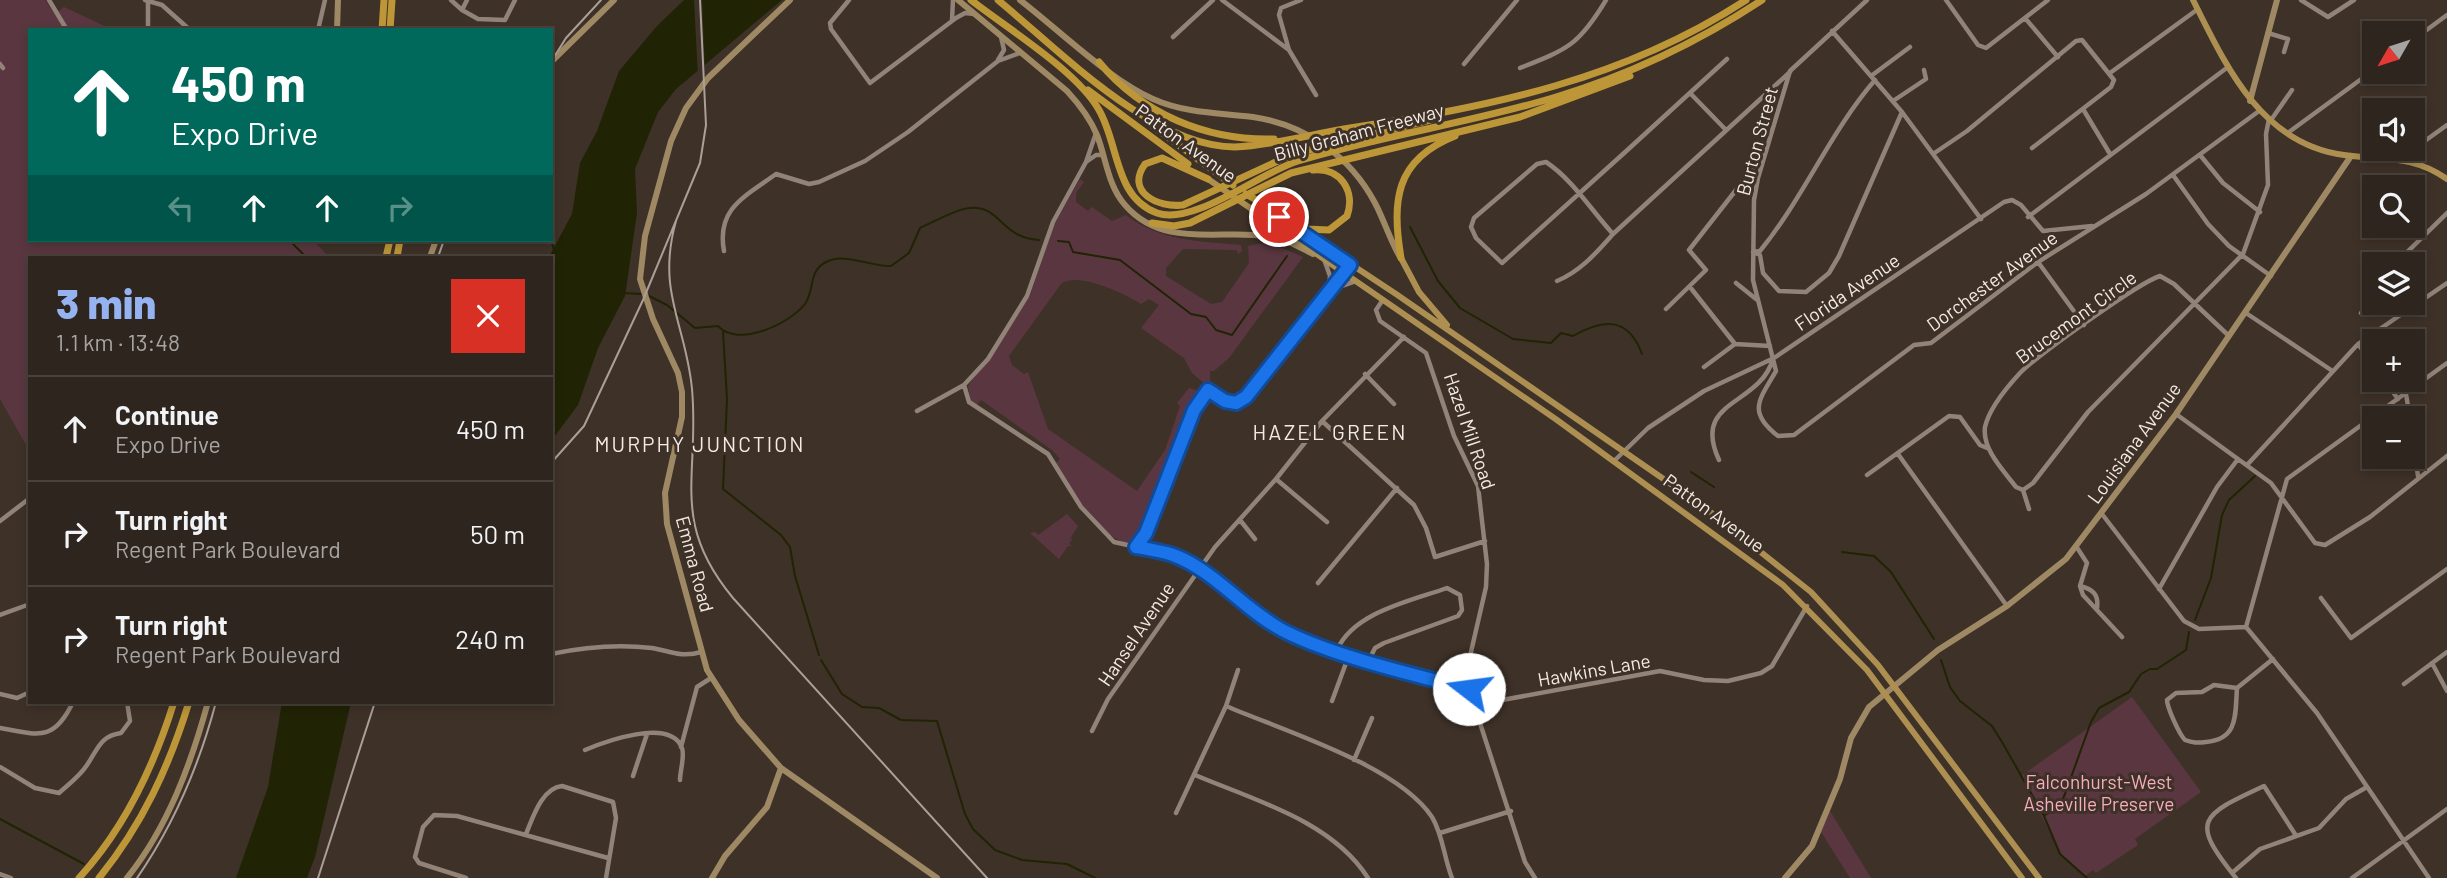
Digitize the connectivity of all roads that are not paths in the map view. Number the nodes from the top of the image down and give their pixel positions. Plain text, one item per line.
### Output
1 (49, 0) edge
2 (325, 0) edge
3 (338, 0) edge
4 (384, 0) edge
5 (392, 0) edge
6 (451, 0) edge
7 (467, 0) edge
8 (515, 0) edge
9 (614, 0) edge
10 (790, 0) edge
11 (849, 0) edge
12 (955, 0) edge
13 (971, 0) edge
14 (998, 0) edge
15 (1020, 0) edge
16 (1213, 0) edge
17 (1222, 0) edge
18 (1301, 0) edge
19 (1517, 0) edge
20 (1606, 0) edge
21 (1745, 0) edge
22 (1762, 0) edge
23 (1867, 0) edge
24 (1946, 0) edge
25 (2048, 0) edge
26 (2193, 0) edge
27 (2277, 0) edge
28 (2301, 0) edge
29 (2354, 0) edge
30 (147, 1) edge
31 (2198, 9) junction
32 (462, 10) junction
33 (974, 14) junction
34 (2447, 15) edge
35 (2025, 18) junction
36 (948, 24) junction
37 (66, 28) edge
38 (148, 28) edge
39 (188, 28) edge
40 (318, 28) edge
41 (337, 28) edge
42 (382, 28) edge
43 (390, 28) edge
44 (2426, 30) edge
45 (1832, 31) junction
46 (2268, 33) junction
47 (1001, 37) junction
48 (1173, 37) dead end
49 (1910, 47) dead end
50 (1289, 50) junction
51 (2284, 52) dead end
52 (1020, 53) junction
53 (2058, 57) junction
54 (1727, 59) dead end
55 (553, 60) edge
56 (998, 61) junction
57 (1654, 61) junction
58 (1099, 62) junction
59 (1464, 64) dead end
60 (2228, 67) junction
61 (1520, 68) dead end
62 (1924, 69) dead end
63 (1790, 71) junction
64 (2110, 73) junction
65 (1873, 78) junction
66 (2362, 79) edge
67 (1075, 80) junction
68 (2292, 90) dead end
69 (1690, 93) junction
70 (1316, 95) dead end
71 (1894, 101) junction
72 (2249, 101) junction
73 (1129, 107) junction
74 (2083, 109) junction
75 (2259, 111) junction
76 (1902, 112) junction
77 (1440, 114) junction
78 (2270, 119) junction
79 (2447, 125) edge
80 (1481, 126) junction
81 (1726, 130) junction
82 (1096, 132) junction
83 (2289, 132) junction
84 (1281, 140) junction
85 (2425, 141) edge
86 (2032, 148) dead end
87 (1767, 150) junction
88 (1933, 154) junction
89 (2110, 154) junction
90 (1103, 155) junction
91 (2200, 155) junction
92 (2351, 156) junction
93 (2362, 156) edge
94 (2408, 161) edge
95 (1086, 162) junction
96 (2173, 175) junction
97 (1285, 177) junction
98 (1208, 179) junction
99 (2447, 179) edge
100 (1578, 195) junction
101 (1259, 203) junction
102 (2260, 212) junction
103 (2447, 213) edge
104 (2028, 217) junction
105 (1980, 219) junction
106 (1153, 223) junction
107 (2097, 225) junction
108 (1614, 234) junction
109 (724, 251) dead end
110 (2407, 252) edge
111 (1753, 253) junction
112 (1313, 254) junction
113 (2244, 254) junction
114 (1401, 258) junction
115 (1325, 262) junction
116 (2038, 262) junction
117 (1350, 265) junction
118 (1342, 274) junction
119 (2271, 276) junction
120 (1557, 281) dead end
121 (1353, 282) junction
122 (1736, 283) dead end
123 (2447, 283) edge
124 (1690, 287) junction
125 (1329, 290) junction
126 (1757, 300) junction
127 (1381, 301) junction
128 (2194, 303) junction
129 (1666, 309) dead end
130 (2246, 313) junction
131 (2084, 325) junction
132 (1458, 336) junction
133 (1404, 337) junction
134 (2230, 337) junction
135 (1735, 344) junction
136 (2358, 344) junction
137 (1770, 346) junction
138 (2362, 349) edge
139 (1774, 358) junction
140 (2447, 363) edge
141 (1704, 367) dead end
142 (2331, 370) junction
143 (1365, 374) junction
144 (964, 385) junction
145 (2393, 392) edge
146 (2406, 393) junction
147 (2399, 399) junction
148 (1394, 404) dead end
149 (2408, 406) edge
150 (918, 411) dead end
151 (2176, 414) junction
152 (1322, 421) junction
153 (1988, 449) junction
154 (1622, 452) junction
155 (1898, 454) junction
156 (2447, 456) edge
157 (2238, 459) junction
158 (1719, 460) dead end
159 (1614, 461) junction
160 (2247, 465) junction
161 (2417, 469) edge
162 (1867, 475) dead end
163 (2418, 476) junction
164 (1276, 480) junction
165 (1397, 488) junction
166 (2023, 490) junction
167 (2281, 494) junction
168 (28, 500) edge
169 (2029, 509) dead end
170 (2102, 514) junction
171 (1240, 520) junction
172 (0, 521) edge
173 (1327, 522) dead end
174 (1255, 539) dead end
175 (1485, 541) junction
176 (2076, 546) junction
177 (1136, 547) junction
178 (1198, 569) junction
179 (2447, 569) edge
180 (1318, 583) dead end
181 (2080, 586) junction
182 (2159, 589) junction
183 (2321, 598) dead end
184 (28, 605) edge
185 (1807, 606) junction
186 (2007, 606) junction
187 (2097, 608) junction
188 (0, 615) edge
189 (2246, 627) junction
190 (2122, 637) dead end
191 (1337, 650) junction
192 (701, 652) junction
193 (2447, 652) edge
194 (553, 654) edge
195 (1349, 655) junction
196 (2273, 659) junction
197 (1369, 660) junction
198 (2432, 663) junction
199 (1238, 670) dead end
200 (711, 678) junction
201 (1893, 684) junction
202 (2404, 684) dead end
203 (2237, 688) junction
204 (1469, 689) junction
205 (2447, 691) edge
206 (1883, 692) junction
207 (28, 693) edge
208 (0, 694) edge
209 (1332, 701) dead end
210 (72, 704) edge
211 (127, 704) edge
212 (173, 704) edge
213 (187, 704) edge
214 (207, 704) edge
215 (1475, 705) junction
216 (1226, 706) junction
217 (1372, 718) dead end
218 (0, 728) edge
219 (1092, 731) dead end
220 (647, 734) junction
221 (681, 747) junction
222 (585, 750) dead end
223 (1354, 760) junction
224 (0, 767) edge
225 (781, 768) junction
226 (1195, 775) junction
227 (633, 776) dead end
228 (680, 780) dead end
229 (2367, 787) junction
230 (2447, 809) edge
231 (1511, 811) junction
232 (1176, 813) dead end
233 (1440, 833) junction
234 (526, 834) junction
235 (2295, 834) junction
236 (2403, 840) junction
237 (608, 858) junction
238 (0, 874) edge
239 (2234, 876) edge
240 (11, 878) edge
241 (79, 878) edge
242 (99, 878) edge
243 (127, 878) edge
244 (466, 878) edge
245 (606, 878) edge
246 (712, 878) edge
247 (937, 878) edge
248 (1368, 878) edge
249 (1452, 878) edge
250 (1535, 878) edge
251 (1785, 878) edge
252 (2022, 878) edge
253 (2039, 878) edge
254 (2353, 878) edge
255 (2429, 878) edge

1 - 37 street
2 - 40 street
3 - 41 street
4 - 42 highway
5 - 43 highway
6 - 32 street
7 - 32 street
8 - 32 street
9 - 55 street
10 - 192 street, Emma Road
11 - 36 street
12 - 33 street, Patton Avenue
12 - 36 street
13 - 67 highway, Billy Graham Freeway
14 - 73 highway, Billy Graham Freeway
15 - 58 street, Patton Avenue
16 - 48 street
17 - 50 street
18 - 50 street
19 - 59 street
20 - 61 street
21 - 77 highway, Billy Graham Freeway
22 - 57 highway, Billy Graham Freeway
23 - 45 street, Burton Street
24 - 35 street
25 - 35 street
26 - 31 main road
27 - 46 street
28 - 29 street
30 - 38 street
30 - 39 street
31 - 60 main road
31 - 64 street
33 - 36 street
33 - 47 street, Patton Avenue
34 - 44 street
35 - 53 street
45 - 63 street, Burton Street
45 - 65 street
46 - 51 street
46 - 72 street
47 - 52 street, Patton Avenue
47 - 56 street
49 - 65 street
50 - 70 street
52 - 56 street
52 - 82 street, Patton Avenue
53 - 64 street
53 - 88 street
54 - 69 street
56 - 109 street
57 - 67 highway, Billy Graham Freeway
57 - 80 highway
58 - 84 highway
58 - 114 street, Patton Avenue
60 - 72 main road
60 - 89 street
62 - 71 street
63 - 81 street
63 - 87 street, Burton Street
64 - 74 street
65 - 71 street
65 - 111 street
66 - 83 street
67 - 98 highway, Patton Avenue
68 - 78 street
69 - 81 street
69 - 100 street
71 - 76 street
72 - 75 main road
73 - 84 highway, Billy Graham Freeway
73 - 101 highway, Patton Avenue
74 - 86 street
74 - 89 street
75 - 78 main road
75 - 91 street, Dorchester Avenue
76 - 88 street
76 - 111 street
77 - 84 highway, Billy Graham Freeway
77 - 98 highway
78 - 83 main road
78 - 102 street
79 - 85 street
80 - 97 highway
80 - 114 highway
81 - 108 street
82 - 90 street, Patton Avenue
82 - 95 street
83 - 92 main road
87 - 111 street, Burton Street
87 - 124 street
88 - 105 street
89 - 104 street
90 - 95 street
90 - 106 street, Patton Avenue
91 - 96 street, Dorchester Avenue
91 - 102 street
92 - 93 main road
92 - 119 street, Louisiana Avenue
94 - 99 main road
95 - 144 street
96 - 107 street, Dorchester Avenue
96 - 113 street
97 - 101 highway
97 - 106 highway
98 - 112 main road, Patton Avenue
100 - 100 street
100 - 108 street
101 - 117 main road, Patton Avenue
102 - 113 street
103 - 110 street
104 - 105 street, Florida Avenue
104 - 107 street, Florida Avenue
105 - 139 street, Florida Avenue
106 - 112 street, Patton Avenue
107 - 116 street, Dorchester Avenue
108 - 120 street
111 - 126 street, Burton Street
112 - 115 main road, Patton Avenue
113 - 119 street
113 - 128 street
114 - 132 main road, Patton Avenue
115 - 118 main road, Patton Avenue
115 - 125 street
116 - 131 street
116 - 139 street, Dorchester Avenue
117 - 118 street
117 - 132 main road, Patton Avenue
118 - 121 main road, Patton Avenue
118 - 125 street
119 - 130 street, Louisiana Avenue
121 - 125 street
121 - 127 main road, Patton Avenue
122 - 126 street
123 - 136 street
124 - 129 street
124 - 135 street
125 - 177 street
126 - 137 street, Burton Street
127 - 133 street, Hazel Mill Road
127 - 159 main road, Patton Avenue
128 - 131 street, Brucemont Circle
128 - 134 street, Brucemont Circle
128 - 166 street
130 - 134 street, Louisiana Avenue
130 - 142 street
131 - 153 street, Brucemont Circle
132 - 154 main road, Patton Avenue
133 - 143 street, Hansel Avenue
133 - 175 street, Hazel Mill Road
134 - 151 street, Louisiana Avenue
135 - 137 street
135 - 141 street
136 - 138 street
136 - 142 street
137 - 139 street, Burton Street
139 - 154 street, Florida Avenue
139 - 158 street
140 - 146 street
142 - 160 street
143 - 148 street
143 - 152 street, Hansel Avenue
144 - 150 street
144 - 177 street
145 - 147 street
146 - 147 street
146 - 149 street
147 - 167 street
151 - 157 street
151 - 170 street, Louisiana Avenue
152 - 164 street, Hansel Avenue
152 - 165 street
153 - 155 street
153 - 166 street
154 - 159 street, Florida Avenue
154 - 201 main road, Patton Avenue
155 - 162 street
155 - 186 street
156 - 163 street
157 - 160 street
157 - 182 street
159 - 185 main road, Patton Avenue
160 - 167 street
161 - 163 street
163 - 167 street
164 - 171 street, Hansel Avenue
164 - 173 street
165 - 175 street
165 - 180 street
166 - 169 street
167 - 189 street
168 - 172 street
170 - 176 street, Louisiana Avenue
170 - 182 street
171 - 174 street
171 - 178 street, Hansel Avenue
175 - 204 street, Hazel Mill Road
176 - 181 street
176 - 186 street, Louisiana Avenue
177 - 178 street
178 - 191 street
178 - 219 street, Hansel Avenue
179 - 183 street
181 - 187 street
181 - 187 street
182 - 189 street
184 - 188 street
185 - 206 main road, Patton Avenue
185 - 215 street, Hawkins Lane
186 - 201 street, Louisiana Avenue
187 - 190 street
189 - 196 street
191 - 195 street
191 - 197 street
192 - 194 street
192 - 200 street, Emma Road
193 - 198 street
195 - 197 street
195 - 209 street
196 - 203 street
196 - 229 street
197 - 204 street
198 - 202 street
198 - 205 street
199 - 216 street
200 - 221 street
200 - 225 street, Emma Road
201 - 206 street, Louisiana Avenue
201 - 253 main road, Patton Avenue
203 - 203 street
204 - 215 street, Hazel Mill Road
206 - 251 street, Louisiana Avenue
206 - 252 main road, Patton Avenue
207 - 208 street
210 - 218 street
211 - 224 street
212 - 241 highway
213 - 242 highway
214 - 243 street
215 - 231 street, Hazel Mill Road
216 - 223 street
216 - 226 street
217 - 223 street
220 - 221 street
220 - 222 street
220 - 227 street
221 - 228 street
223 - 233 street
225 - 246 street
225 - 247 street, Emma Road
226 - 232 street
226 - 248 street
229 - 235 street
229 - 236 street
230 - 236 street
231 - 233 street
231 - 250 street, Hazel Mill Road
233 - 249 street
234 - 237 street
234 - 237 street
234 - 244 street
235 - 239 street
235 - 239 street
236 - 254 street
236 - 255 street
237 - 245 street
238 - 240 street

